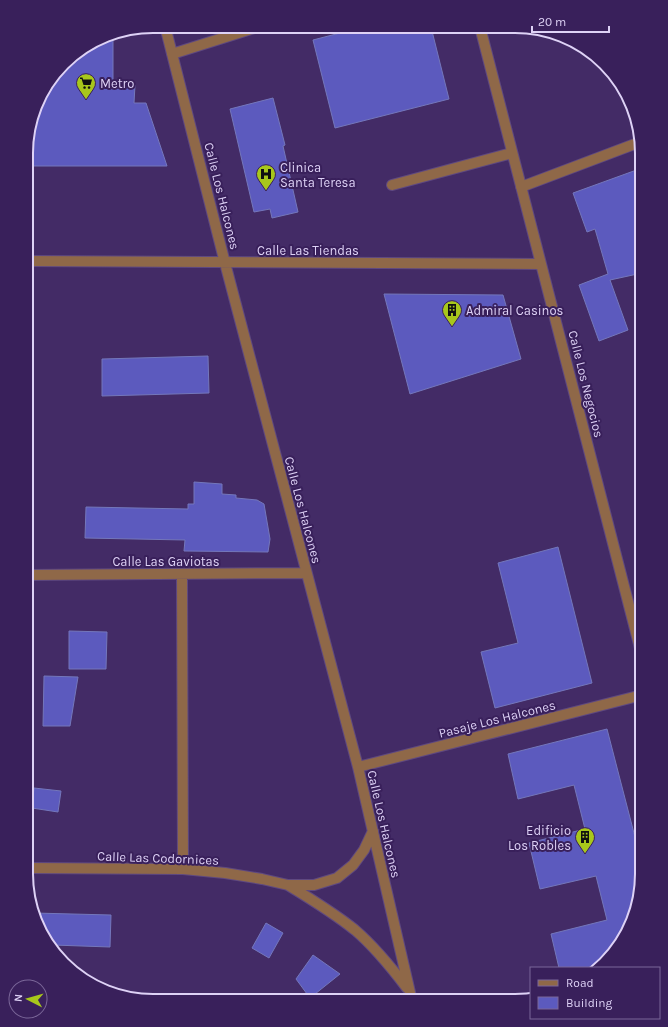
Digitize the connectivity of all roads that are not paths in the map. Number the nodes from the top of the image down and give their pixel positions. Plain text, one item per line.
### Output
1 (167, 33) edge
2 (239, 33) edge
3 (482, 33) edge
4 (172, 54) junction
5 (634, 144) edge
6 (512, 153) junction
7 (392, 185) dead end
8 (521, 187) junction
9 (33, 261) edge
10 (225, 263) junction
11 (541, 264) junction
12 (306, 573) junction
13 (182, 574) junction
14 (33, 575) edge
15 (635, 613) edge
16 (635, 697) edge
17 (358, 767) junction
18 (373, 831) junction
19 (33, 868) edge
20 (183, 869) junction
21 (288, 886) junction
22 (409, 994) edge
23 (410, 994) edge

1 - 4 street, Calle Los Halcones
2 - 4 street
3 - 6 street, Calle Los Negocios
4 - 10 street, Calle Los Halcones
5 - 8 street
6 - 7 street
6 - 8 street, Calle Los Negocios
8 - 11 street, Calle Los Negocios
9 - 10 street, Calle Las Tiendas
10 - 11 street, Calle Las Tiendas
10 - 12 street, Calle Los Halcones
11 - 15 street, Calle Los Negocios
12 - 13 street, Calle Las Gaviotas
12 - 17 street, Calle Los Halcones
13 - 14 street, Calle Las Gaviotas
13 - 20 street
16 - 17 street, Pasaje Los Halcones
17 - 18 street, Calle Los Halcones
18 - 21 street, Calle Las Codornices
18 - 23 street, Calle Los Halcones
19 - 20 street, Calle Las Codornices
20 - 21 street, Calle Las Codornices
21 - 22 street, Calle Las Codornices

